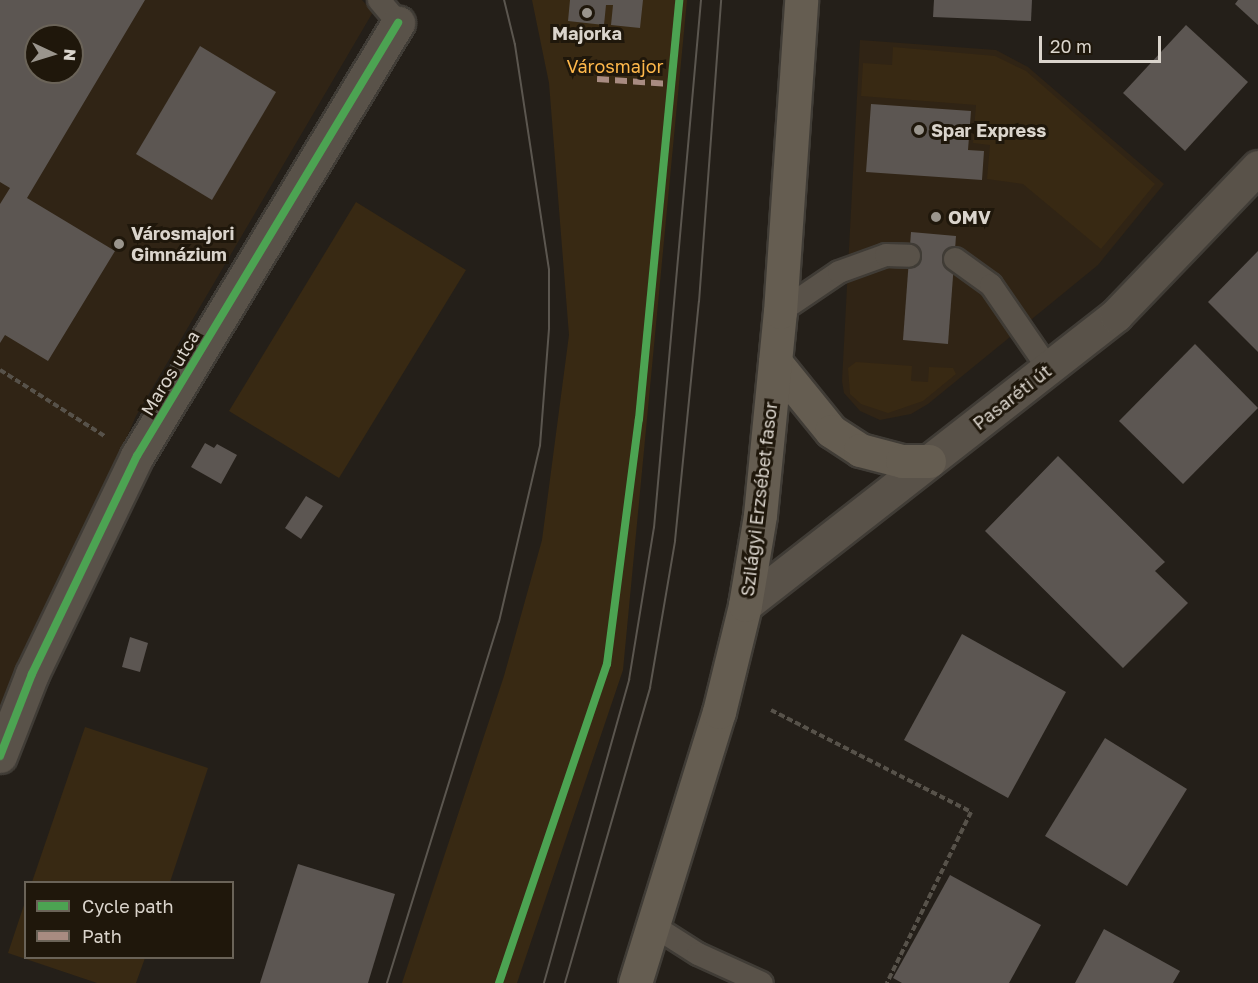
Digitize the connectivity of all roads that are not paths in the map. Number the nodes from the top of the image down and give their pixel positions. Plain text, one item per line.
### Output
1 (801, 0) edge
2 (389, 12) edge
3 (1258, 166) edge
4 (909, 256) dead end
5 (954, 260) dead end
6 (780, 312) junction
7 (775, 362) junction
8 (1048, 368) junction
9 (929, 461) junction
10 (746, 605) junction
11 (0, 756) edge
12 (654, 926) junction
13 (635, 983) edge
14 (762, 983) edge

1 - 6 main road, Szilágyi Erzsébet fasor
2 - 11 street, Maros utca
3 - 8 street, Pasaréti út
4 - 6 lane
5 - 8 lane
6 - 7 main road, Szilágyi Erzsébet fasor
7 - 9 main road
7 - 10 main road, Szilágyi Erzsébet fasor
8 - 9 street, Pasaréti út
9 - 10 street, Pasaréti út
10 - 12 main road, Szilágyi Erzsébet fasor
12 - 13 main road, Szilágyi Erzsébet fasor
12 - 14 lane

